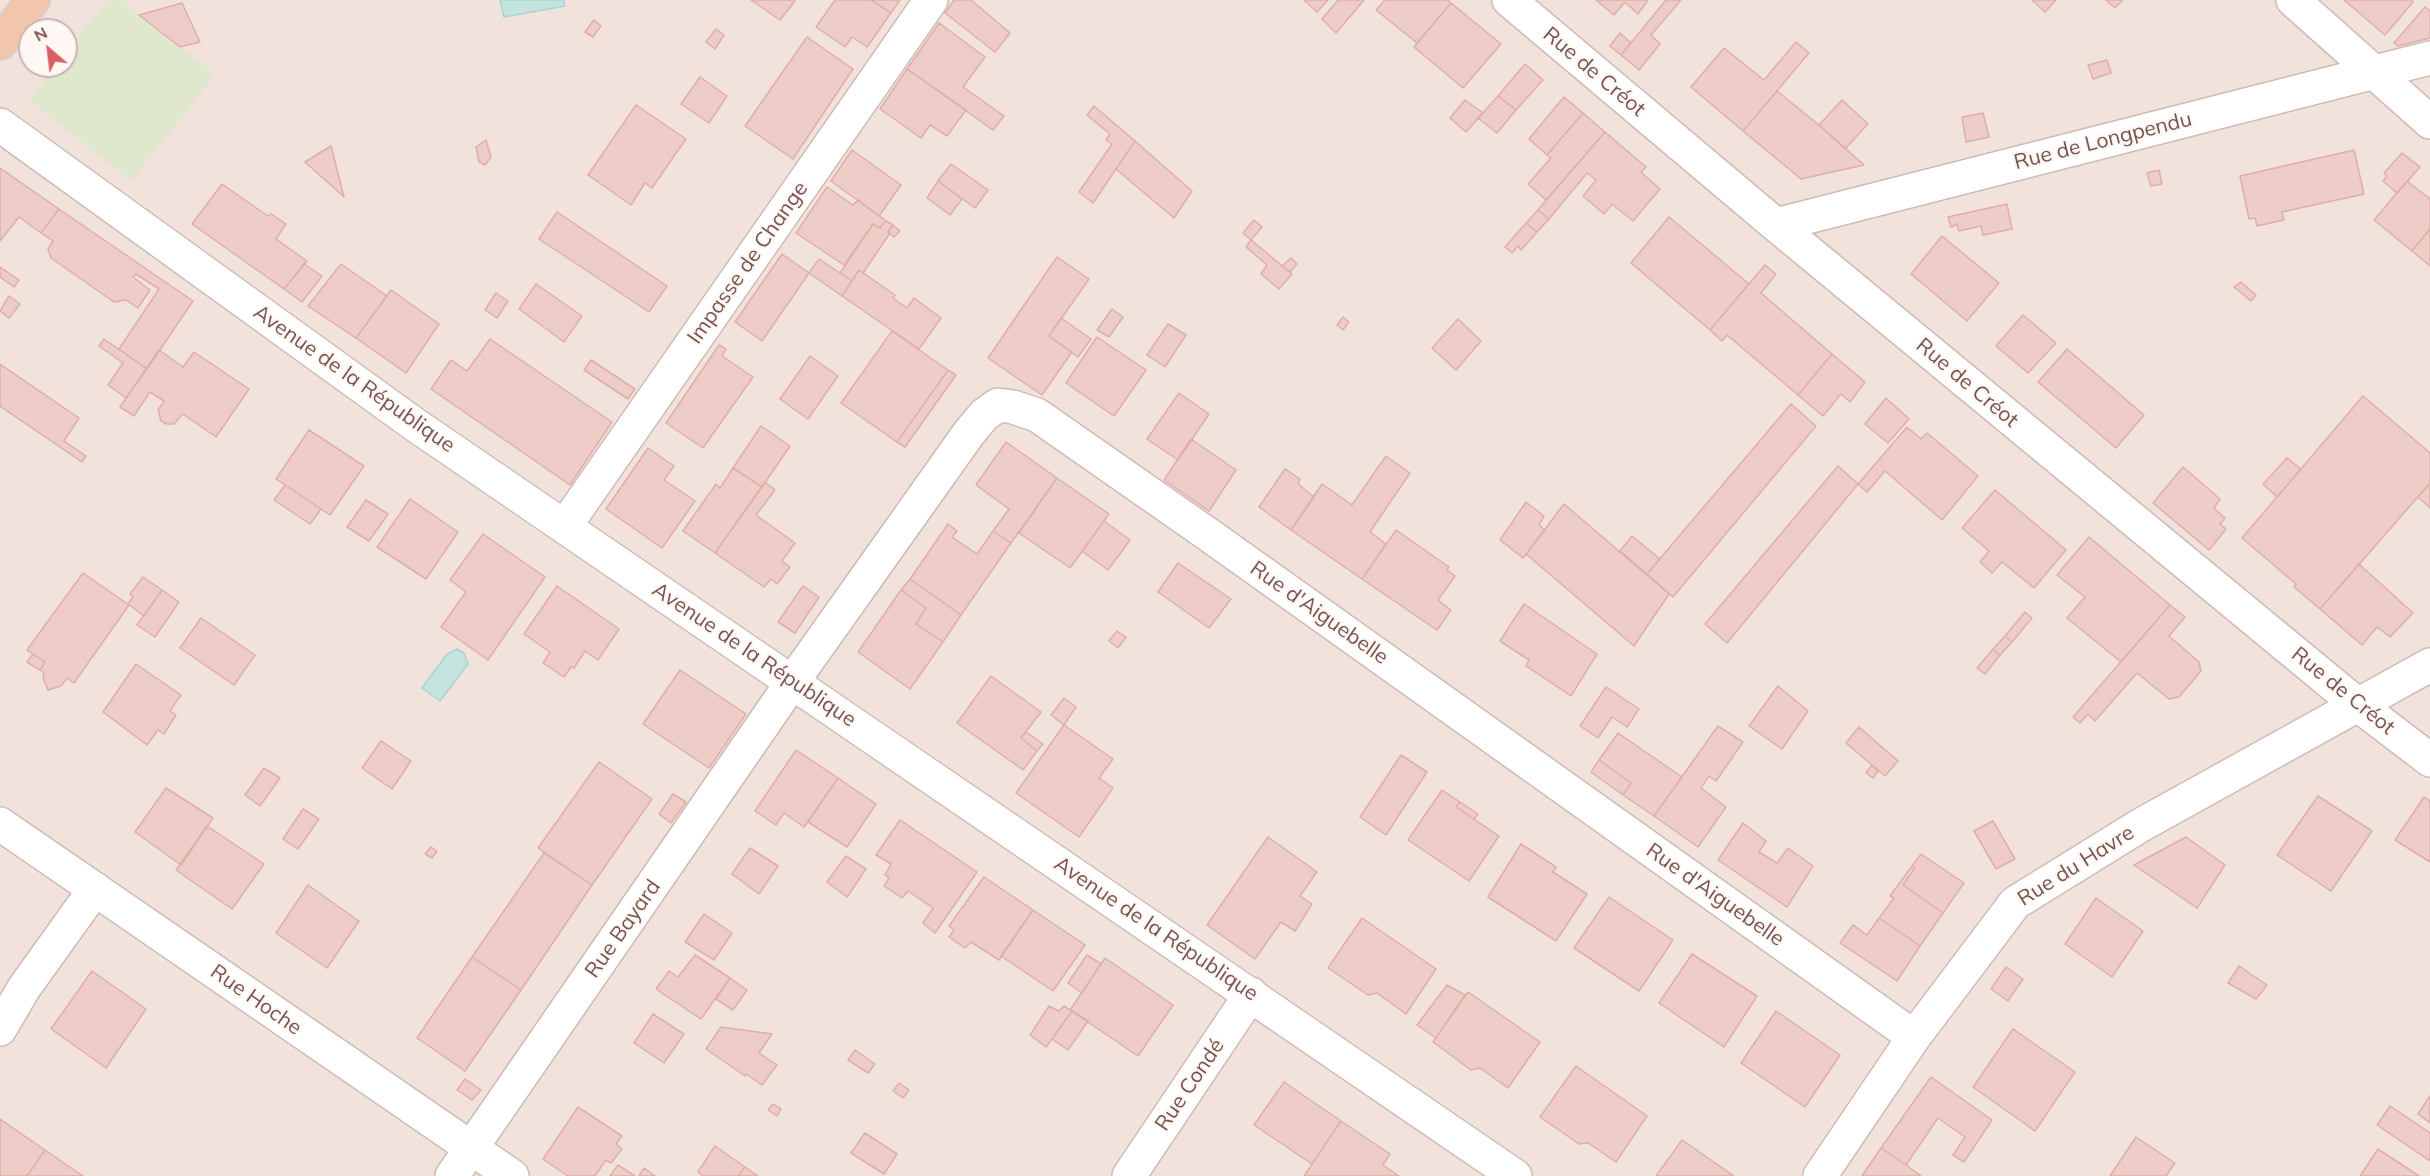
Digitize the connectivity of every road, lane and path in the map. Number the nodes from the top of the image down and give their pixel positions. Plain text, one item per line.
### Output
1 (33, 0) edge
2 (931, 0) edge
3 (1509, 0) edge
4 (2293, 0) edge
5 (0, 43) edge
6 (2430, 58) edge
7 (2372, 72) junction
8 (2430, 122) edge
9 (0, 125) edge
10 (1776, 225) junction
11 (565, 526) junction
12 (2430, 665) edge
13 (793, 681) junction
14 (2358, 705) junction
15 (2430, 760) edge
16 (0, 824) edge
17 (95, 889) junction
18 (1251, 994) junction
19 (0, 1029) edge
20 (1914, 1037) junction
21 (471, 1149) junction
22 (452, 1176) edge
23 (512, 1176) edge
24 (1130, 1176) edge
25 (1515, 1176) edge
26 (1820, 1176) edge

1 - 5 main road
2 - 11 street, Impasse de Change
3 - 10 street, Rue de Créot
4 - 7 street
6 - 7 street, Rue de Longpendu
7 - 8 street
7 - 10 street, Rue de Longpendu
9 - 11 street, Avenue de la République
10 - 14 street, Rue de Créot
11 - 13 street, Avenue de la République
12 - 14 street, Rue du Havre
13 - 18 street, Avenue de la République
13 - 20 street, Rue d'Aiguebelle
13 - 21 street, Rue Bayard
14 - 15 street, Rue de Créot
14 - 20 street, Rue du Havre
16 - 17 street, Rue Hoche
17 - 19 street
17 - 21 street, Rue Hoche
18 - 24 street, Rue Condé
18 - 25 street, Avenue de la République
20 - 26 street, Rue du Havre
21 - 22 street, Rue Bayard
21 - 23 street, Rue Hoche

